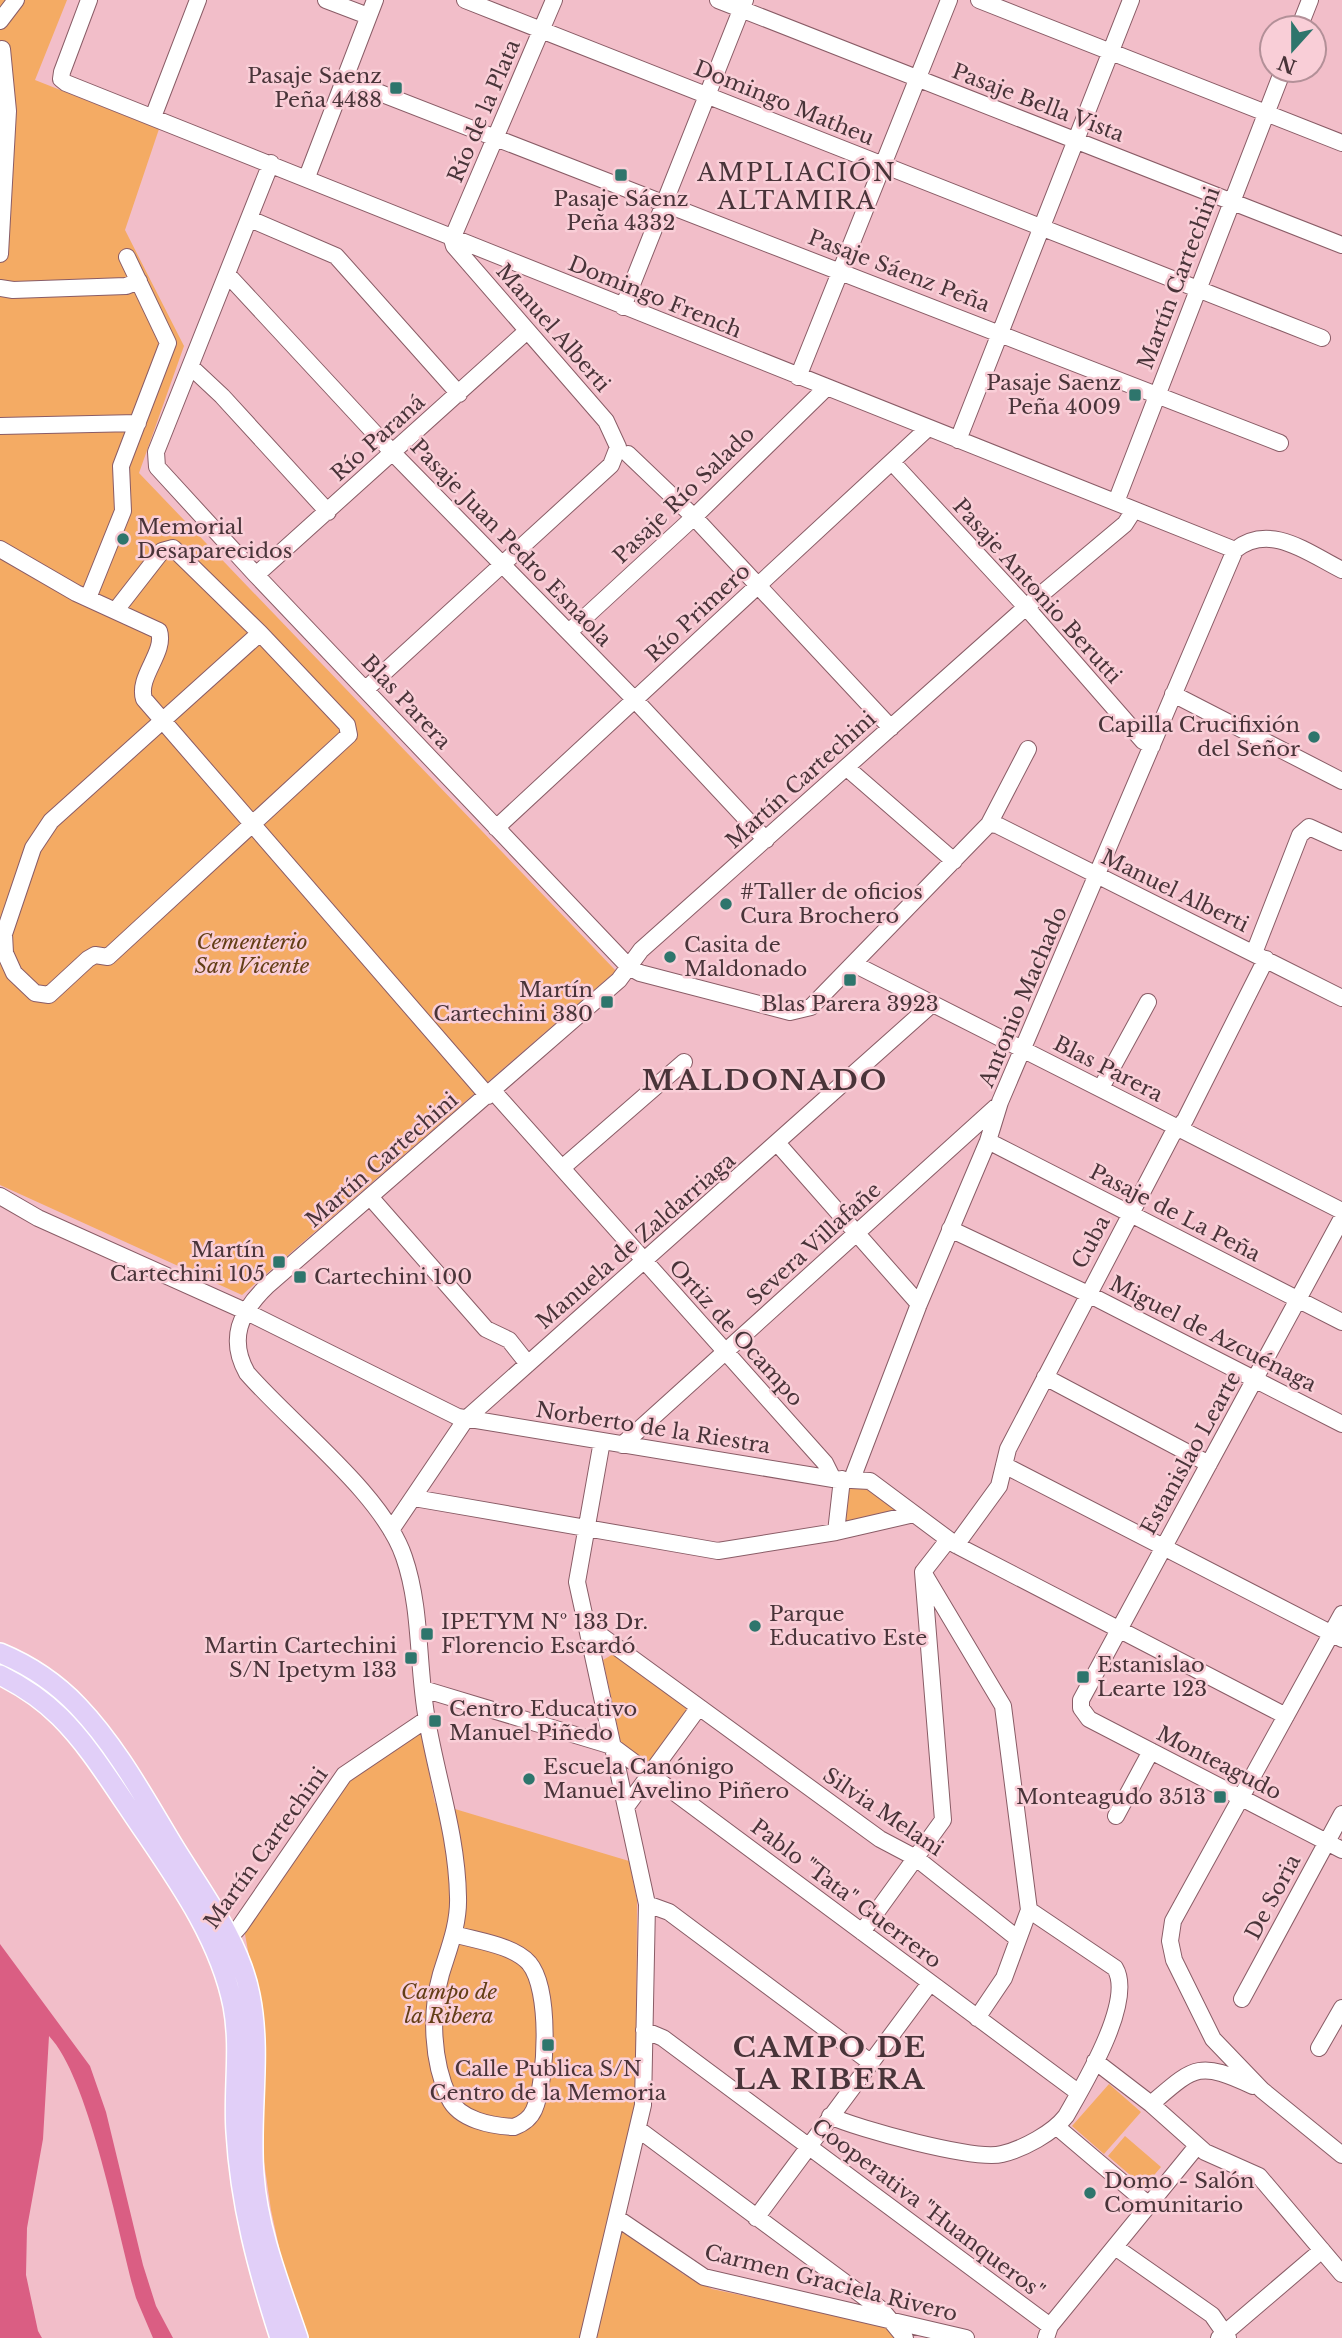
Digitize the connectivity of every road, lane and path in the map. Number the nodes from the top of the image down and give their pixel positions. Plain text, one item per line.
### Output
1 (89, 0) edge
2 (198, 0) edge
3 (326, 0) edge
4 (375, 0) edge
5 (465, 0) edge
6 (554, 0) edge
7 (718, 0) edge
8 (949, 0) edge
9 (979, 0) edge
10 (1131, 0) edge
11 (743, 5) edge
12 (368, 16) junction
13 (542, 29) junction
14 (2, 50) dead end
15 (1111, 52) junction
16 (918, 78) junction
17 (344, 79) junction
18 (1278, 84) edge
19 (707, 95) junction
20 (1267, 114) junction
21 (153, 117) junction
22 (496, 138) junction
23 (1076, 140) junction
24 (1342, 143) edge
25 (271, 163) junction
26 (884, 165) junction
27 (307, 177) junction
28 (1231, 201) junction
29 (665, 204) junction
30 (250, 219) junction
31 (1042, 227) junction
32 (452, 239) junction
33 (1342, 245) edge
34 (0, 254) edge
35 (127, 257) dead end
36 (840, 271) junction
37 (227, 274) junction
38 (139, 281) junction
39 (0, 288) edge
40 (1197, 289) junction
41 (623, 307) junction
42 (527, 331) junction
43 (1000, 333) junction
44 (1322, 338) dead end
45 (191, 367) junction
46 (798, 377) junction
47 (826, 388) junction
48 (1157, 393) junction
49 (458, 394) junction
50 (138, 423) junction
51 (0, 426) edge
52 (927, 429) junction
53 (958, 440) junction
54 (1280, 443) dead end
55 (623, 450) junction
56 (394, 453) junction
57 (892, 462) junction
58 (1116, 502) junction
59 (1134, 510) junction
60 (328, 512) junction
61 (694, 517) junction
62 (1241, 545) junction
63 (0, 549) edge
64 (502, 564) junction
65 (1342, 570) edge
66 (256, 575) junction
67 (758, 587) junction
68 (88, 598) junction
69 (1026, 607) junction
70 (116, 610) junction
71 (569, 632) junction
72 (260, 633) junction
73 (366, 689) junction
74 (1173, 694) junction
75 (635, 700) junction
76 (163, 721) junction
77 (891, 728) junction
78 (1152, 746) junction
79 (1028, 749) dead end
80 (847, 768) junction
81 (1342, 781) edge
82 (255, 824) junction
83 (989, 824) junction
84 (496, 828) junction
85 (766, 840) junction
86 (1342, 842) edge
87 (954, 860) junction
88 (1098, 877) junction
89 (1260, 956) junction
90 (854, 964) junction
91 (629, 967) junction
92 (1342, 998) edge
93 (1148, 1002) dead end
94 (932, 1004) junction
95 (1024, 1049) junction
96 (684, 1062) dead end
97 (1101, 1088) junction
98 (491, 1093) junction
99 (1000, 1102) junction
100 (1177, 1129) junction
101 (988, 1141) junction
102 (778, 1144) junction
103 (562, 1168) junction
104 (0, 1196) edge
105 (370, 1198) junction
106 (1342, 1211) edge
107 (1131, 1214) junction
108 (1342, 1218) edge
109 (950, 1229) junction
110 (858, 1234) junction
111 (644, 1261) junction
112 (1088, 1294) junction
113 (1298, 1299) junction
114 (919, 1304) junction
115 (245, 1311) junction
116 (1342, 1322) edge
117 (724, 1352) junction
118 (528, 1364) junction
119 (1045, 1377) junction
120 (1255, 1380) junction
121 (466, 1419) junction
122 (1342, 1424) edge
123 (602, 1441) junction
124 (622, 1444) junction
125 (1209, 1464) junction
126 (1004, 1465) junction
127 (843, 1479) junction
128 (414, 1498) junction
129 (914, 1514) junction
130 (584, 1528) junction
131 (391, 1530) junction
132 (836, 1532) junction
133 (952, 1543) junction
134 (1164, 1547) junction
135 (923, 1572) junction
136 (1342, 1614) edge
137 (585, 1624) junction
138 (1120, 1629) junction
139 (1337, 1636) edge
140 (0, 1653) edge
141 (0, 1675) edge
142 (423, 1689) junction
143 (699, 1707) junction
144 (1081, 1708) joint
145 (1286, 1716) junction
146 (427, 1719) junction
147 (612, 1746) junction
148 (1151, 1751) junction
149 (650, 1774) junction
150 (1241, 1798) junction
151 (626, 1807) junction
152 (1342, 1814) edge
153 (1116, 1816) dead end
154 (1327, 1842) junction
155 (1342, 1850) edge
156 (916, 1858) junction
157 (647, 1904) junction
158 (1029, 1910) junction
159 (862, 1932) junction
160 (454, 1934) junction
161 (1018, 1939) junction
162 (222, 1945) junction
163 (930, 1983) junction
164 (1242, 1999) dead end
165 (1342, 2008) edge
166 (977, 2018) junction
167 (644, 2030) junction
168 (1320, 2048) dead end
169 (1095, 2061) junction
170 (870, 2062) junction
171 (1262, 2090) junction
172 (1079, 2093) junction
173 (1151, 2104) junction
174 (830, 2116) junction
175 (1057, 2127) junction
176 (638, 2129) junction
177 (809, 2146) junction
178 (1197, 2146) junction
179 (1342, 2155) edge
180 (1149, 2205) junction
181 (617, 2218) junction
182 (756, 2218) junction
183 (1115, 2247) junction
184 (1322, 2250) junction
185 (1342, 2273) edge
186 (853, 2288) junction
187 (848, 2310) junction
188 (894, 2320) junction
189 (1046, 2334) edge
190 (1224, 2336) edge
191 (280, 2338) edge
192 (298, 2338) edge
193 (588, 2338) edge
194 (905, 2338) edge
195 (966, 2338) edge

1 - 21 street, Domingo French
2 - 21 street
3 - 12 street
4 - 12 street
5 - 13 street, Domingo Matheu
6 - 13 street, Río de la Plata
7 - 11 street, Pasaje Bella Vista
8 - 16 street
9 - 15 street
10 - 15 street
11 - 16 street, Pasaje Bella Vista
11 - 19 street
12 - 17 street
13 - 19 street, Domingo Matheu
13 - 22 street, Río de la Plata
14 - 34 street
15 - 20 street
15 - 23 street
16 - 23 street, Pasaje Bella Vista
16 - 26 street
17 - 22 street, Pasaje Sáenz Peña
17 - 27 street
18 - 20 street, Martín Cartechini
19 - 26 street, Domingo Matheu
19 - 29 street
20 - 24 street
20 - 28 street, Martín Cartechini
21 - 25 street, Domingo French
22 - 29 street, Pasaje Sáenz Peña
22 - 32 street, Río de la Plata
23 - 28 street, Pasaje Bella Vista
23 - 31 street
25 - 27 street, Domingo French
25 - 30 street
26 - 31 street, Domingo Matheu
26 - 36 street
27 - 32 street, Domingo French
28 - 33 street, Pasaje Bella Vista
28 - 40 street, Martín Cartechini
29 - 36 street, Pasaje Sáenz Peña
29 - 41 street
30 - 37 street
30 - 49 street
31 - 40 street, Domingo Matheu
31 - 43 street
32 - 41 street, Domingo French
32 - 42 street, Manuel Alberti
35 - 38 street
36 - 43 street, Pasaje Sáenz Peña
36 - 46 street
37 - 45 street
37 - 56 street, Pasaje Juan Pedro Esnaola
38 - 39 street
38 - 50 street
40 - 44 street, Domingo Matheu
40 - 48 street, Martín Cartechini
41 - 46 street, Domingo French
42 - 49 street, Río Paraná
42 - 55 street, Manuel Alberti
43 - 48 street, Pasaje Sáenz Peña
43 - 53 street
45 - 60 street
45 - 66 street, Blas Parera
46 - 47 street, Domingo French
47 - 52 street, Domingo French
47 - 61 street, Pasaje Río Salado
48 - 54 street, Pasaje Sáenz Peña
48 - 58 street, Martín Cartechini
49 - 56 street, Río Paraná
50 - 51 street
50 - 68 street
52 - 53 street, Domingo French
52 - 57 street, Río Primero
53 - 58 street, Domingo French
55 - 61 street, Manuel Alberti
55 - 64 street
56 - 60 street, Río Paraná
56 - 64 street, Pasaje Juan Pedro Esnaola
57 - 67 street, Río Primero
57 - 69 street, Pasaje Antonio Berutti
58 - 59 street, Domingo French
59 - 62 street, Domingo French
59 - 69 street, Martín Cartechini
60 - 66 street, Río Paraná
61 - 67 street, Manuel Alberti
61 - 71 street, Pasaje Río Salado
62 - 65 street, Domingo French
62 - 74 street, Antonio Machado
63 - 68 street
64 - 71 street, Pasaje Juan Pedro Esnaola
64 - 73 street
66 - 73 street, Blas Parera
67 - 75 street, Río Primero
67 - 77 street, Manuel Alberti
68 - 70 street
69 - 77 street, Martín Cartechini
69 - 78 street, Pasaje Antonio Berutti
70 - 72 street
70 - 76 street, Ortiz de Ocampo
71 - 75 street, Pasaje Juan Pedro Esnaola
72 - 76 street
72 - 82 street
73 - 84 street, Blas Parera
74 - 78 street, Antonio Machado
74 - 81 street
75 - 84 street, Río Primero
75 - 85 street, Pasaje Juan Pedro Esnaola
76 - 82 street, Ortiz de Ocampo
76 - 82 street
77 - 80 street, Martín Cartechini
78 - 88 street, Antonio Machado
79 - 83 street
80 - 85 street, Martín Cartechini
80 - 87 street
82 - 98 street, Ortiz de Ocampo
83 - 87 street
83 - 88 street, Manuel Alberti
84 - 91 street, Blas Parera
85 - 91 street, Martín Cartechini
86 - 89 street, Cuba
87 - 90 street
88 - 89 street, Manuel Alberti
88 - 95 street, Antonio Machado
89 - 92 street, Manuel Alberti
89 - 100 street, Cuba
90 - 91 street
90 - 94 street, Blas Parera
91 - 98 street, Martín Cartechini
93 - 97 street
94 - 95 street, Blas Parera
94 - 102 street, Manuela de Zaldarriaga
95 - 97 street, Blas Parera
95 - 99 street, Antonio Machado
96 - 103 street
97 - 100 street, Blas Parera
98 - 103 street, Ortiz de Ocampo
98 - 105 street, Martín Cartechini
99 - 101 street, Antonio Machado
99 - 110 street, Severa Villafañe
100 - 106 street, Blas Parera
100 - 107 street, Cuba
101 - 107 street, Pasaje de La Peña
101 - 109 street, Antonio Machado
102 - 110 street
102 - 111 street, Manuela de Zaldarriaga
103 - 111 street, Ortiz de Ocampo
104 - 115 street, Norberto de la Riestra
105 - 115 street, Martín Cartechini
105 - 118 street
107 - 112 street, Cuba
107 - 113 street, Pasaje de La Peña
108 - 113 street, Estanislao Learte
109 - 112 street, Miguel de Azcuénaga
109 - 114 street, Antonio Machado
110 - 114 street
110 - 117 street, Severa Villafañe
111 - 117 street, Ortiz de Ocampo
111 - 118 street, Manuela de Zaldarriaga
112 - 119 street, Cuba
112 - 120 street, Miguel de Azcuénaga
113 - 116 street, Pasaje de La Peña
113 - 120 street, Estanislao Learte
114 - 127 street, Antonio Machado
115 - 121 street, Norberto de la Riestra
115 - 131 street, Martín Cartechini
117 - 124 street, Severa Villafañe
117 - 127 street, Ortiz de Ocampo
118 - 121 street, Manuela de Zaldarriaga
119 - 125 street
119 - 126 street, Cuba
120 - 122 street, Miguel de Azcuénaga
120 - 125 street, Estanislao Learte
121 - 123 street, Norberto de la Riestra
121 - 128 street, Manuela de Zaldarriaga
123 - 124 street, Norberto de la Riestra
123 - 130 street
124 - 127 street, Norberto de la Riestra
125 - 134 street, Estanislao Learte
126 - 133 street, Cuba
126 - 134 street
127 - 129 street, Norberto de la Riestra
127 - 132 street, Antonio Machado
128 - 130 street
128 - 131 street, Manuela de Zaldarriaga
129 - 132 street
129 - 133 street, Norberto de la Riestra
130 - 132 street
130 - 137 street
131 - 142 street, Martín Cartechini
133 - 135 street, Cuba
133 - 138 street, Norberto de la Riestra
134 - 138 street, Estanislao Learte
134 - 139 street
135 - 156 street
135 - 158 street
136 - 139 street
137 - 143 street, Silvia Melani
137 - 147 street
138 - 144 street, Estanislao Learte
138 - 145 street, Norberto de la Riestra
139 - 145 street
140 - 162 main road
141 - 162 main road
142 - 146 street, Martín Cartechini
142 - 147 street, Pablo "Tata" Guerrero
143 - 149 street
143 - 156 street, Silvia Melani
144 - 148 street, Monteagudo
145 - 150 street
146 - 160 street
146 - 162 street, Martín Cartechini
147 - 149 street, Pablo "Tata" Guerrero
147 - 151 street
148 - 150 street, Monteagudo
148 - 153 street
149 - 151 street
149 - 159 street, Pablo "Tata" Guerrero
150 - 154 street, Monteagudo
150 - 171 street
151 - 157 street
152 - 154 street, De Soria
154 - 155 street, Monteagudo
154 - 164 street, De Soria
156 - 159 street
156 - 161 street, Silvia Melani
157 - 167 street
157 - 170 street
158 - 161 street
158 - 169 street
159 - 163 street, Pablo "Tata" Guerrero
160 - 160 street
161 - 166 street
162 - 191 main road
162 - 192 main road
163 - 166 street, Pablo "Tata" Guerrero
163 - 170 street
165 - 168 street
166 - 172 street, Pablo "Tata" Guerrero
167 - 176 street
167 - 177 street, Cooperativa "Huanqueros"
169 - 172 street
169 - 173 street
170 - 174 street
171 - 173 street
171 - 179 street
172 - 175 street
173 - 178 street
174 - 175 street
174 - 177 street
175 - 180 street
176 - 181 street
176 - 182 street
177 - 182 street
177 - 189 street, Cooperativa "Huanqueros"
178 - 180 street
178 - 184 street
180 - 183 street
181 - 187 street, Carmen Graciela Rivero
181 - 193 street
182 - 186 street
183 - 189 street
183 - 190 street
184 - 185 street
184 - 190 street
186 - 187 street
186 - 188 street
187 - 188 street, Carmen Graciela Rivero
188 - 194 street
188 - 195 street, Carmen Graciela Rivero

